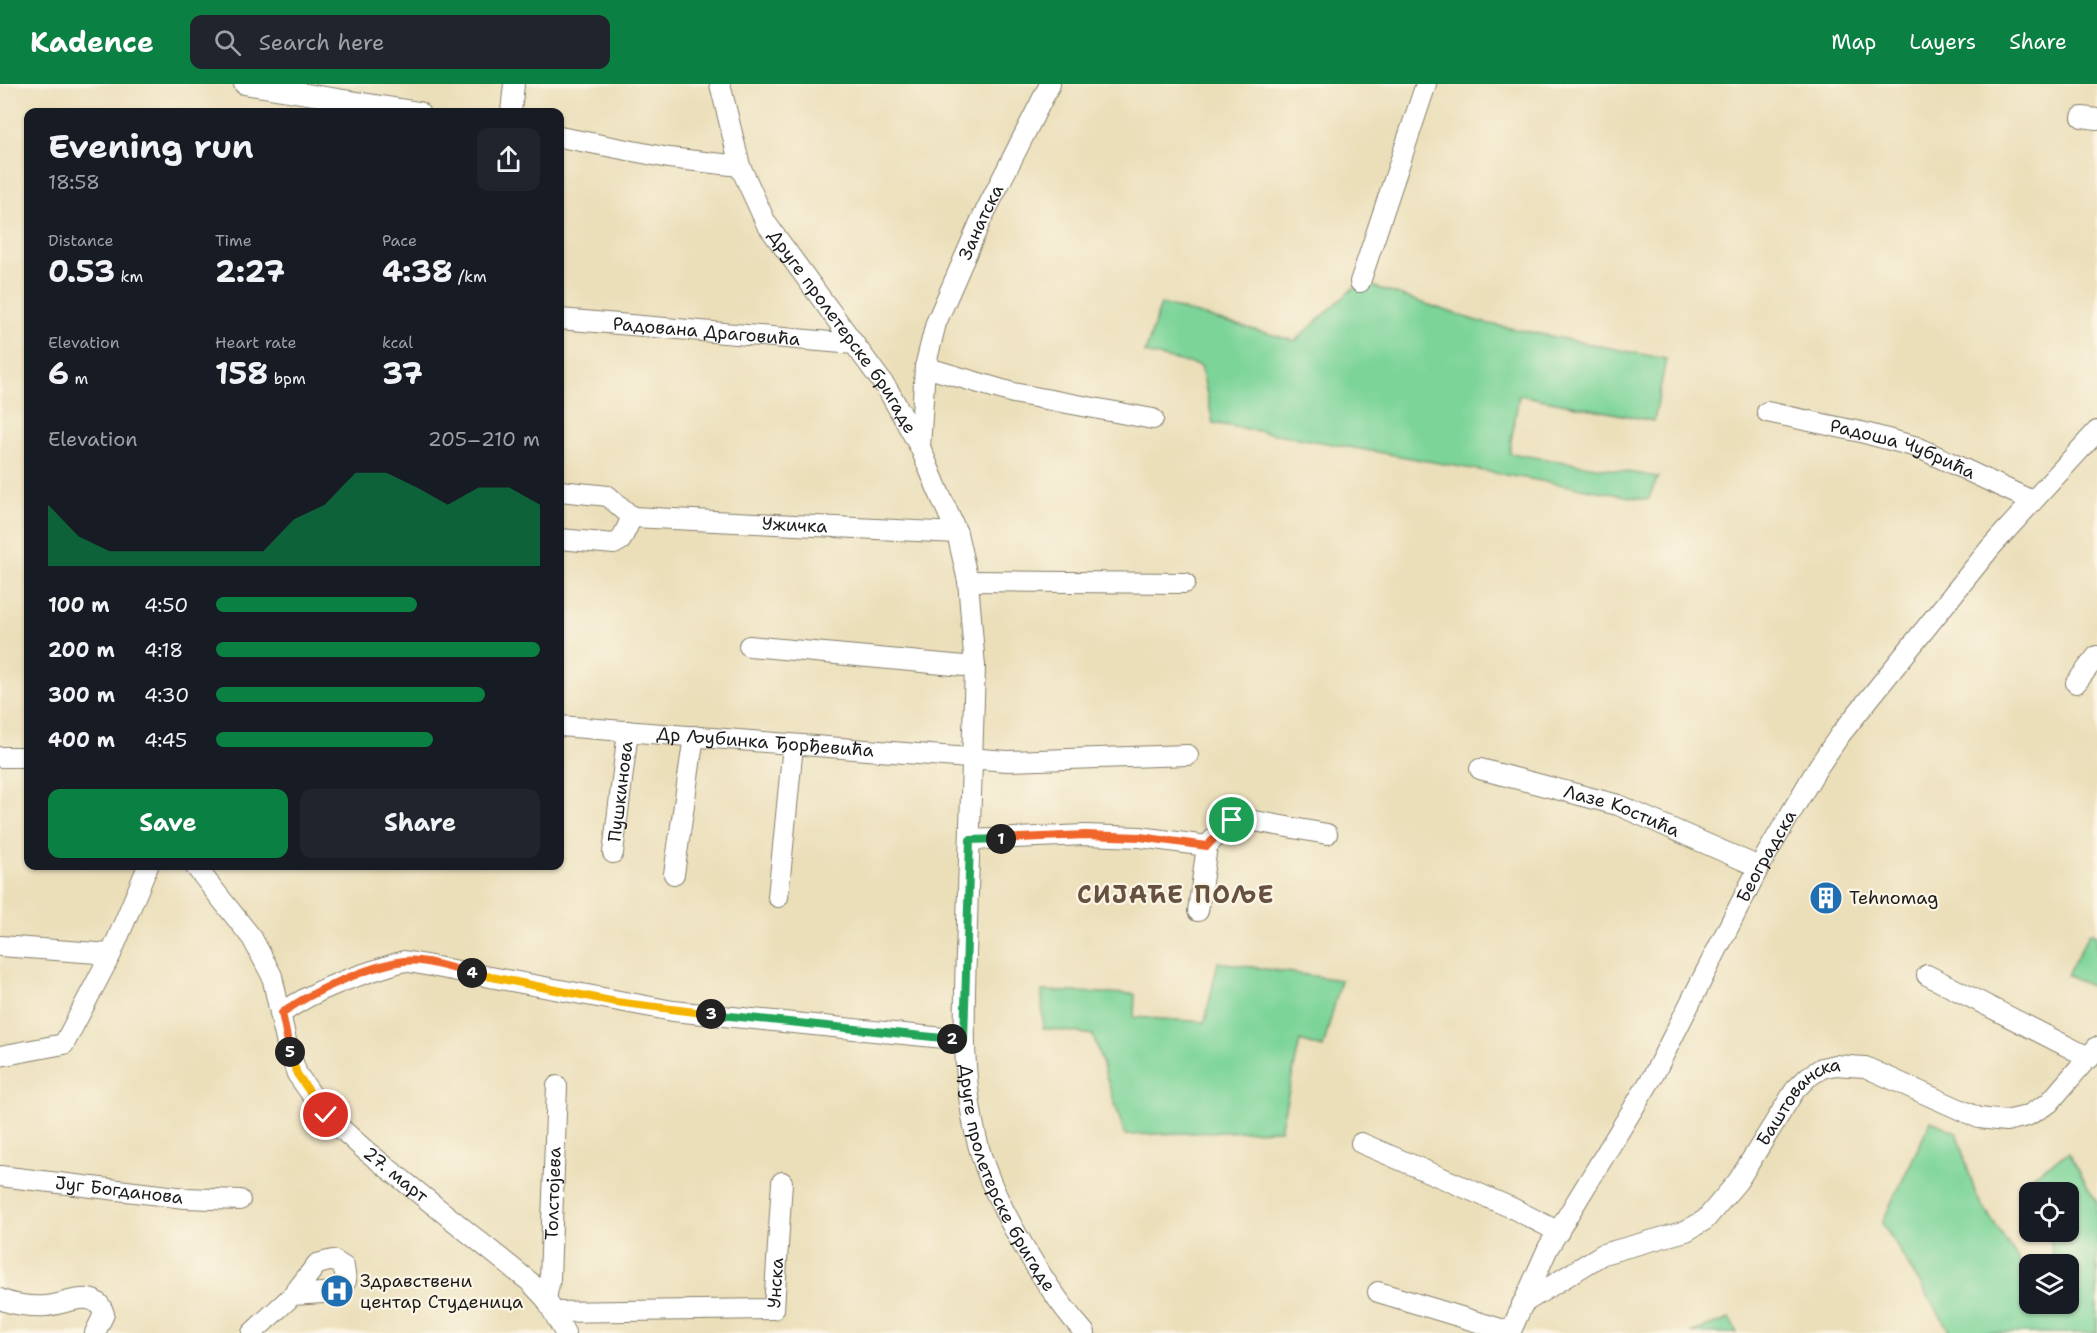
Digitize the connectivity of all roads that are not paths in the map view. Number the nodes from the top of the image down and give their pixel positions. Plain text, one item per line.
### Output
1 (514, 84) edge
2 (720, 84) edge
3 (1050, 84) edge
4 (1426, 84) edge
5 (256, 85) edge
6 (368, 94) edge
7 (408, 108) edge
8 (512, 108) edge
9 (564, 138) edge
10 (740, 166) junction
11 (1360, 282) dead end
12 (564, 319) edge
13 (854, 344) junction
14 (925, 367) junction
15 (923, 393) junction
16 (897, 406) junction
17 (1767, 412) dead end
18 (1152, 419) dead end
19 (2097, 430) edge
20 (920, 447) junction
21 (564, 491) edge
22 (2032, 501) junction
23 (632, 517) junction
24 (957, 533) junction
25 (564, 539) edge
26 (968, 581) junction
27 (1185, 583) dead end
28 (749, 646) dead end
29 (2097, 656) edge
30 (975, 667) junction
31 (2076, 684) dead end
32 (564, 726) edge
33 (628, 731) junction
34 (694, 736) junction
35 (793, 745) junction
36 (1188, 755) dead end
37 (0, 757) edge
38 (24, 757) edge
39 (971, 758) junction
40 (1480, 769) dead end
41 (1327, 834) dead end
42 (970, 840) junction
43 (1207, 846) junction
44 (613, 853) dead end
45 (1759, 867) junction
46 (146, 870) edge
47 (198, 870) edge
48 (674, 874) dead end
49 (778, 897) dead end
50 (1198, 911) dead end
51 (0, 946) edge
52 (111, 954) junction
53 (1927, 975) dead end
54 (282, 1013) junction
55 (964, 1040) junction
56 (2093, 1053) edge
57 (0, 1056) edge
58 (557, 1086) dead end
59 (1360, 1143) dead end
60 (0, 1176) edge
61 (782, 1182) dead end
62 (240, 1200) dead end
63 (1559, 1232) junction
64 (1378, 1292) dead end
65 (294, 1295) dead end
66 (0, 1299) edge
67 (1522, 1304) junction
68 (550, 1306) junction
69 (98, 1327) edge
70 (252, 1333) edge
71 (565, 1333) edge
72 (1085, 1333) edge
73 (1510, 1333) edge

1 - 8 street
2 - 10 street, Друге пролетерске бригаде
3 - 14 street, Занатска
4 - 11 street
5 - 6 street
6 - 7 street
9 - 10 street
10 - 13 street, Друге пролетерске бригаде
12 - 13 street, Радована Драговића
13 - 16 street, Друге пролетерске бригаде
14 - 15 street, Занатска
14 - 18 street
15 - 16 street
15 - 20 street, Занатска
16 - 20 street, Друге пролетерске бригаде
17 - 22 street, Радоша Чубрића
19 - 22 street, Београдска
20 - 24 street, Друге пролетерске бригаде
21 - 23 street
22 - 45 street, Београдска
23 - 24 street, Ужичка
23 - 25 street
24 - 26 street, Друге пролетерске бригаде
26 - 27 street
26 - 30 street, Друге пролетерске бригаде
28 - 30 street
29 - 31 street
30 - 39 street, Друге пролетерске бригаде
32 - 33 street, Др Љубинка Ђорђевића
33 - 34 street, Др Љубинка Ђорђевића
33 - 44 street, Пушкинова
34 - 35 street, Др Љубинка Ђорђевића
34 - 48 street
35 - 39 street, Др Љубинка Ђорђевића
35 - 49 street
36 - 39 street
37 - 38 street
39 - 42 street, Друге пролетерске бригаде
40 - 45 street, Лазе Костића
41 - 43 street
42 - 43 street
42 - 55 street, Друге пролетерске бригаде
43 - 50 street
45 - 63 street, Београдска
46 - 52 street
47 - 54 street, 27. март
51 - 52 street
52 - 57 street
53 - 56 street
54 - 55 street
54 - 68 street, 27. март
55 - 72 street, Друге пролетерске бригаде
56 - 67 street, Баштованска
58 - 68 street, Толстојева
59 - 63 street
60 - 62 street, Југ Богданова
61 - 68 street, Унска
63 - 67 street, Београдска
64 - 73 street, Београдска
65 - 70 street
66 - 69 street
67 - 73 street, Београдска
68 - 71 street, 27. март

